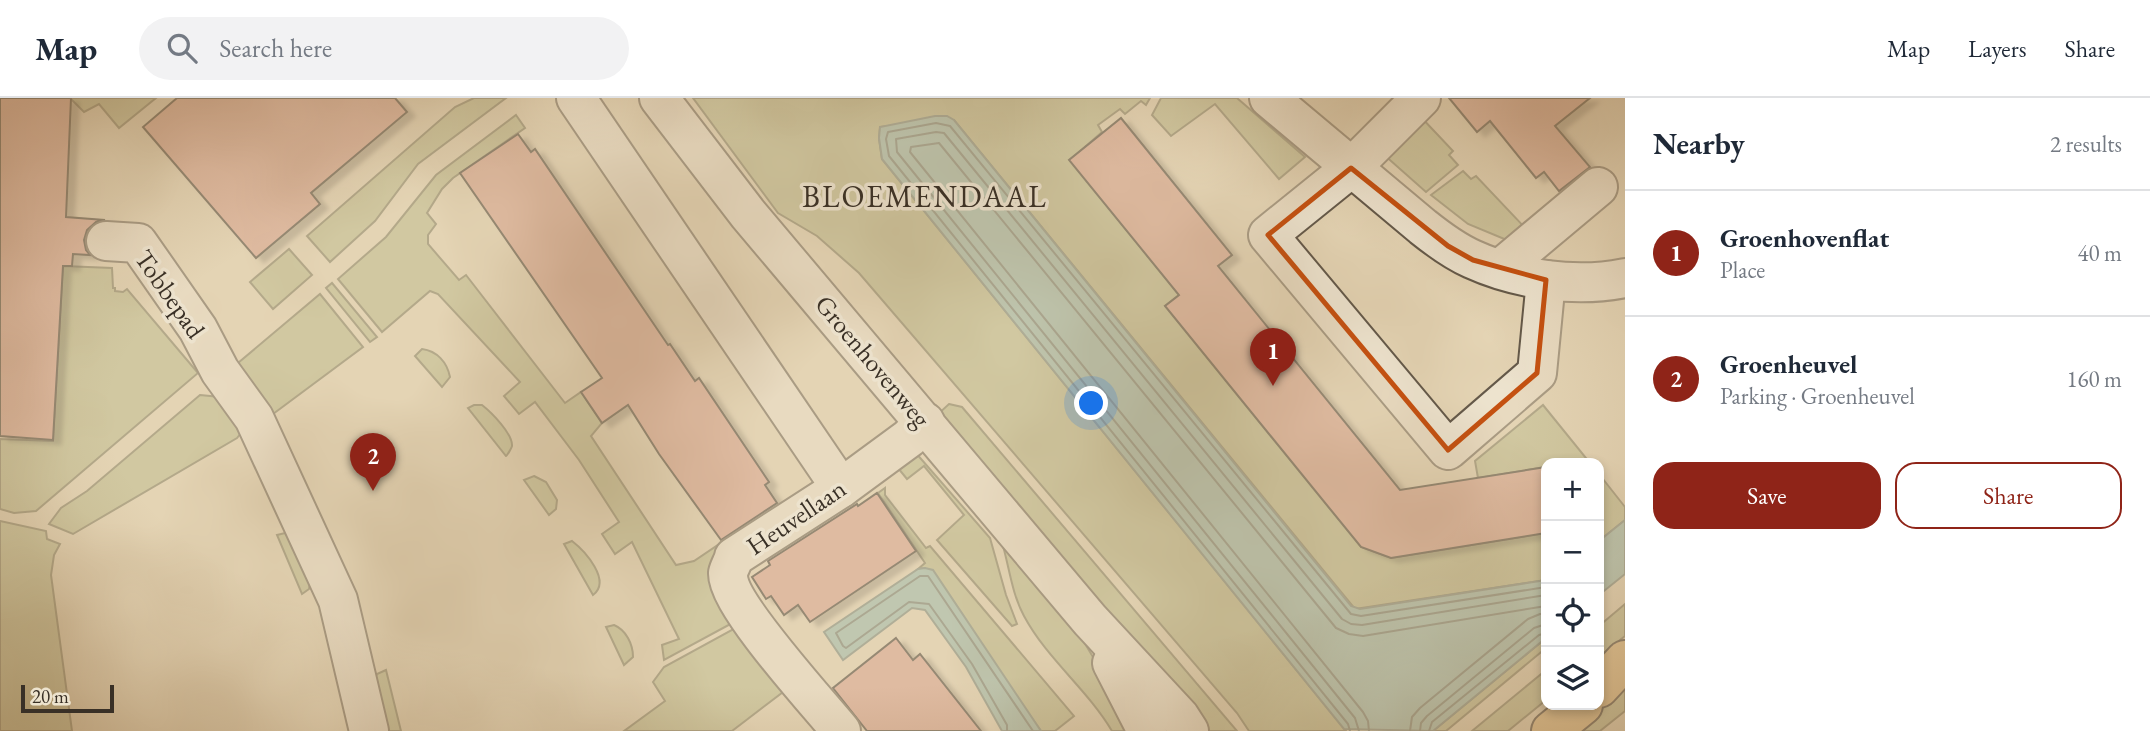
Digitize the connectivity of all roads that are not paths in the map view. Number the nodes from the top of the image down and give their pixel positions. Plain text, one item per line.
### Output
1 (576, 98) edge
2 (659, 98) edge
3 (1269, 98) edge
4 (1421, 98) edge
5 (1351, 168) junction
6 (1598, 187) dead end
7 (106, 241) dead end
8 (1500, 269) junction
9 (1625, 278) edge
10 (1546, 280) junction
11 (925, 422) junction
12 (841, 488) junction
13 (1090, 620) junction
14 (1625, 660) edge
15 (1604, 683) edge
16 (1577, 710) edge
17 (369, 731) edge
18 (841, 731) edge
19 (1147, 731) edge
20 (1189, 731) edge
21 (1551, 731) edge

1 - 12 street
2 - 11 street, Groenhovenweg
3 - 5 street
4 - 5 street
5 - 8 street
5 - 10 street
6 - 8 street
7 - 17 street, Tobbepad
8 - 10 street
9 - 10 street
11 - 12 street, Heuvellaan
11 - 13 street, Groenhovenweg
12 - 18 street, Heuvellaan
13 - 19 street, Groenhovenweg
13 - 20 street, Groenhovenweg
14 - 15 main road
16 - 21 main road

